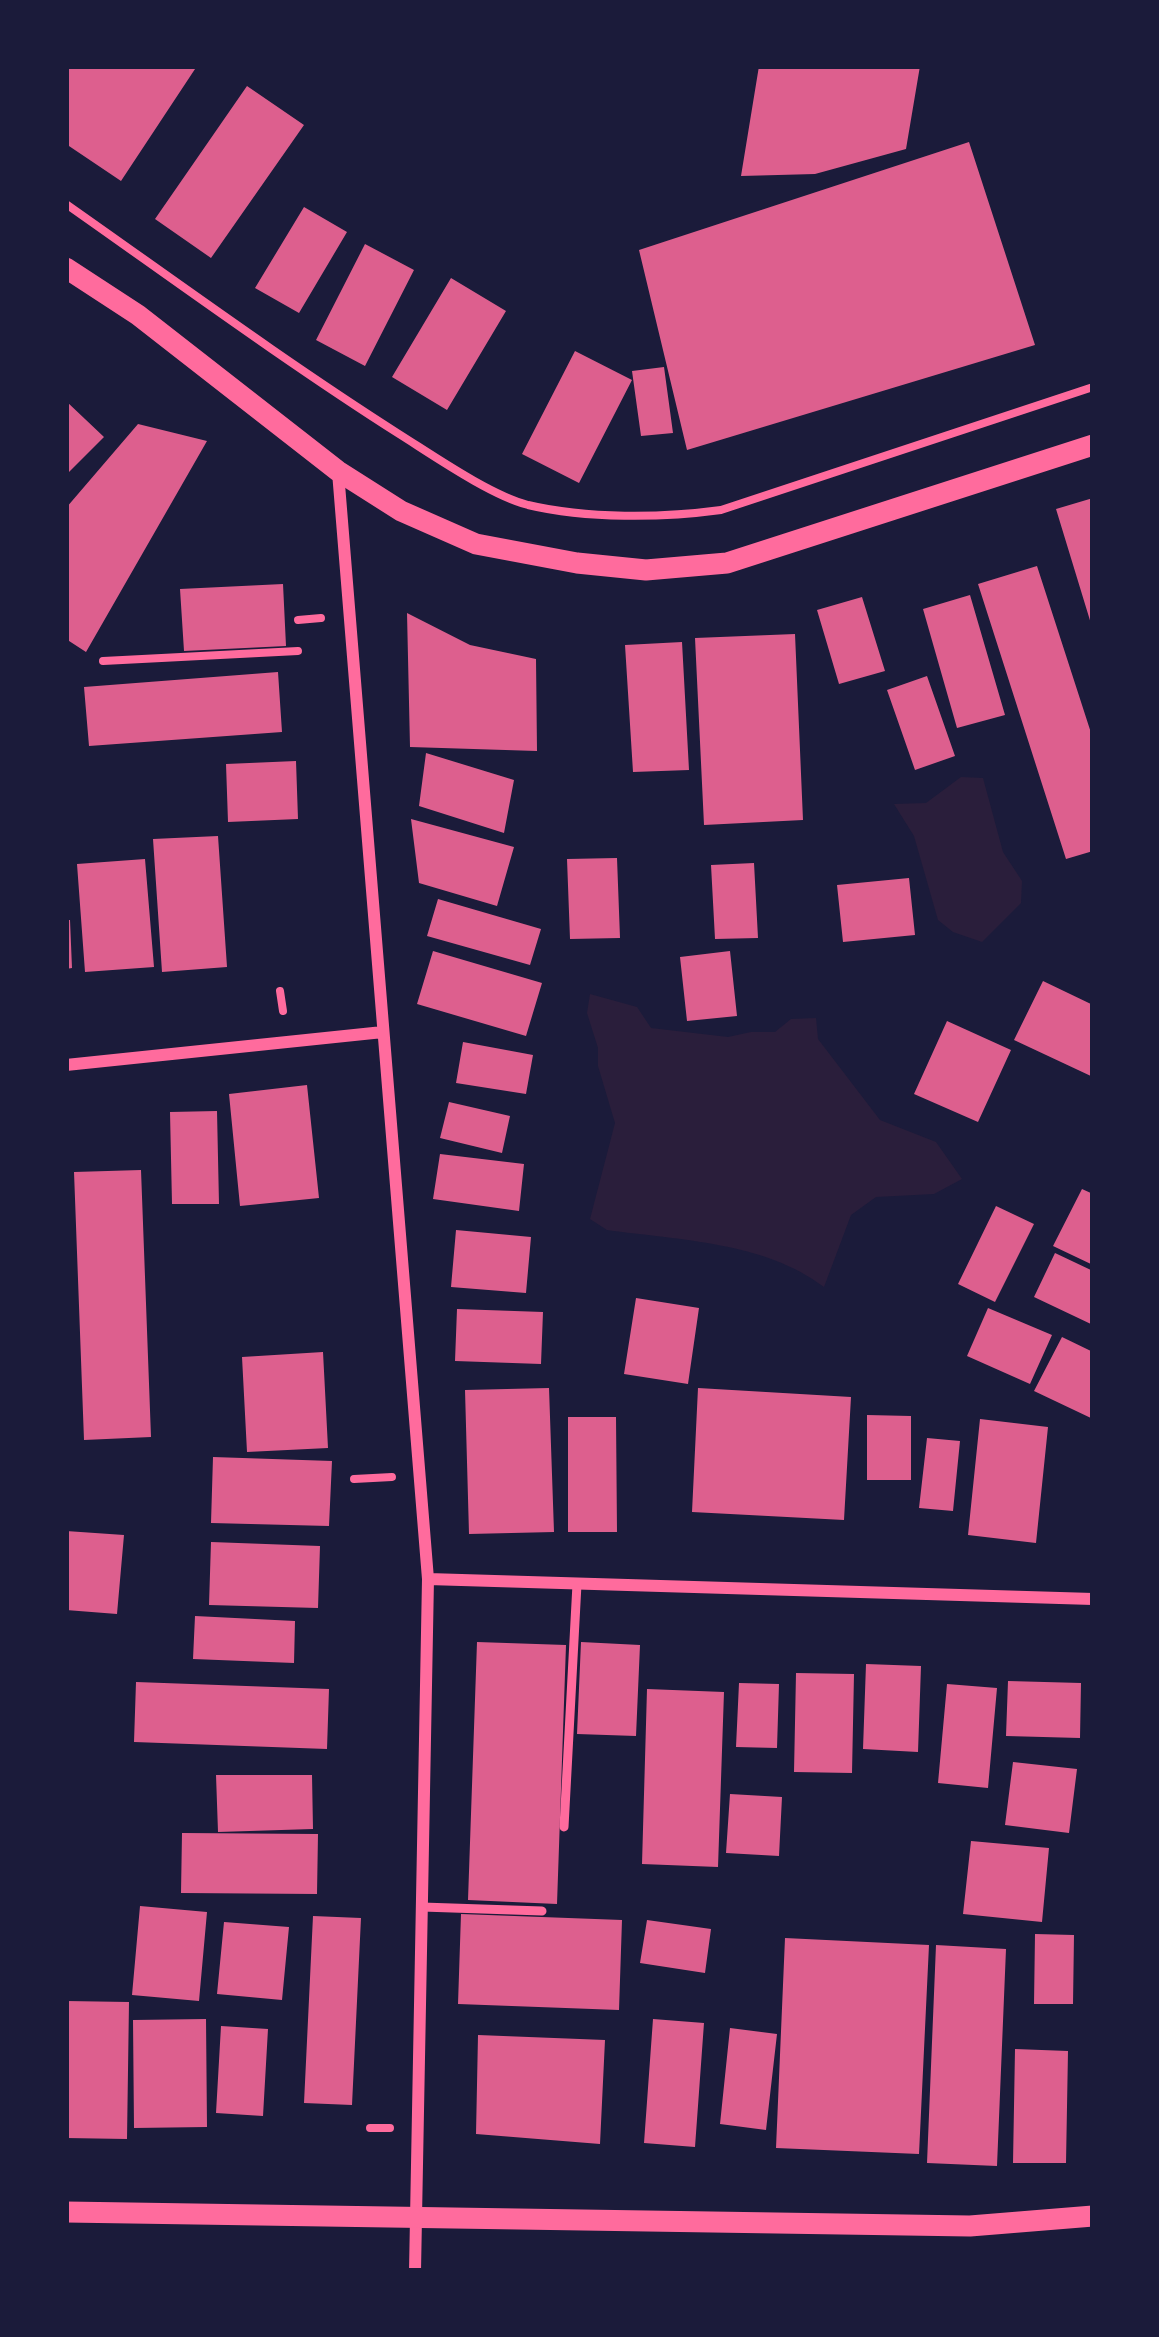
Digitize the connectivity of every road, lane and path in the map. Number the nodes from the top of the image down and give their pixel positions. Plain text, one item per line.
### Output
1 (66, 204) edge
2 (66, 268) edge
3 (1093, 387) edge
4 (1093, 445) edge
5 (338, 471) junction
6 (298, 650) dead end
7 (103, 661) dead end
8 (383, 1032) junction
9 (66, 1065) edge
10 (428, 1580) junction
11 (577, 1584) junction
12 (1093, 1599) edge
13 (565, 1827) dead end
14 (422, 1906) junction
15 (542, 1911) dead end
16 (66, 2212) edge
17 (1093, 2216) edge
18 (416, 2219) junction
19 (415, 2271) edge

1 - 3 path
2 - 5 street
4 - 5 street
5 - 8 street
6 - 7 path
8 - 9 street
8 - 10 street
10 - 11 street
10 - 14 street
11 - 12 street
11 - 13 lane
14 - 15 lane
14 - 18 street
16 - 18 street
17 - 18 street
18 - 19 street

